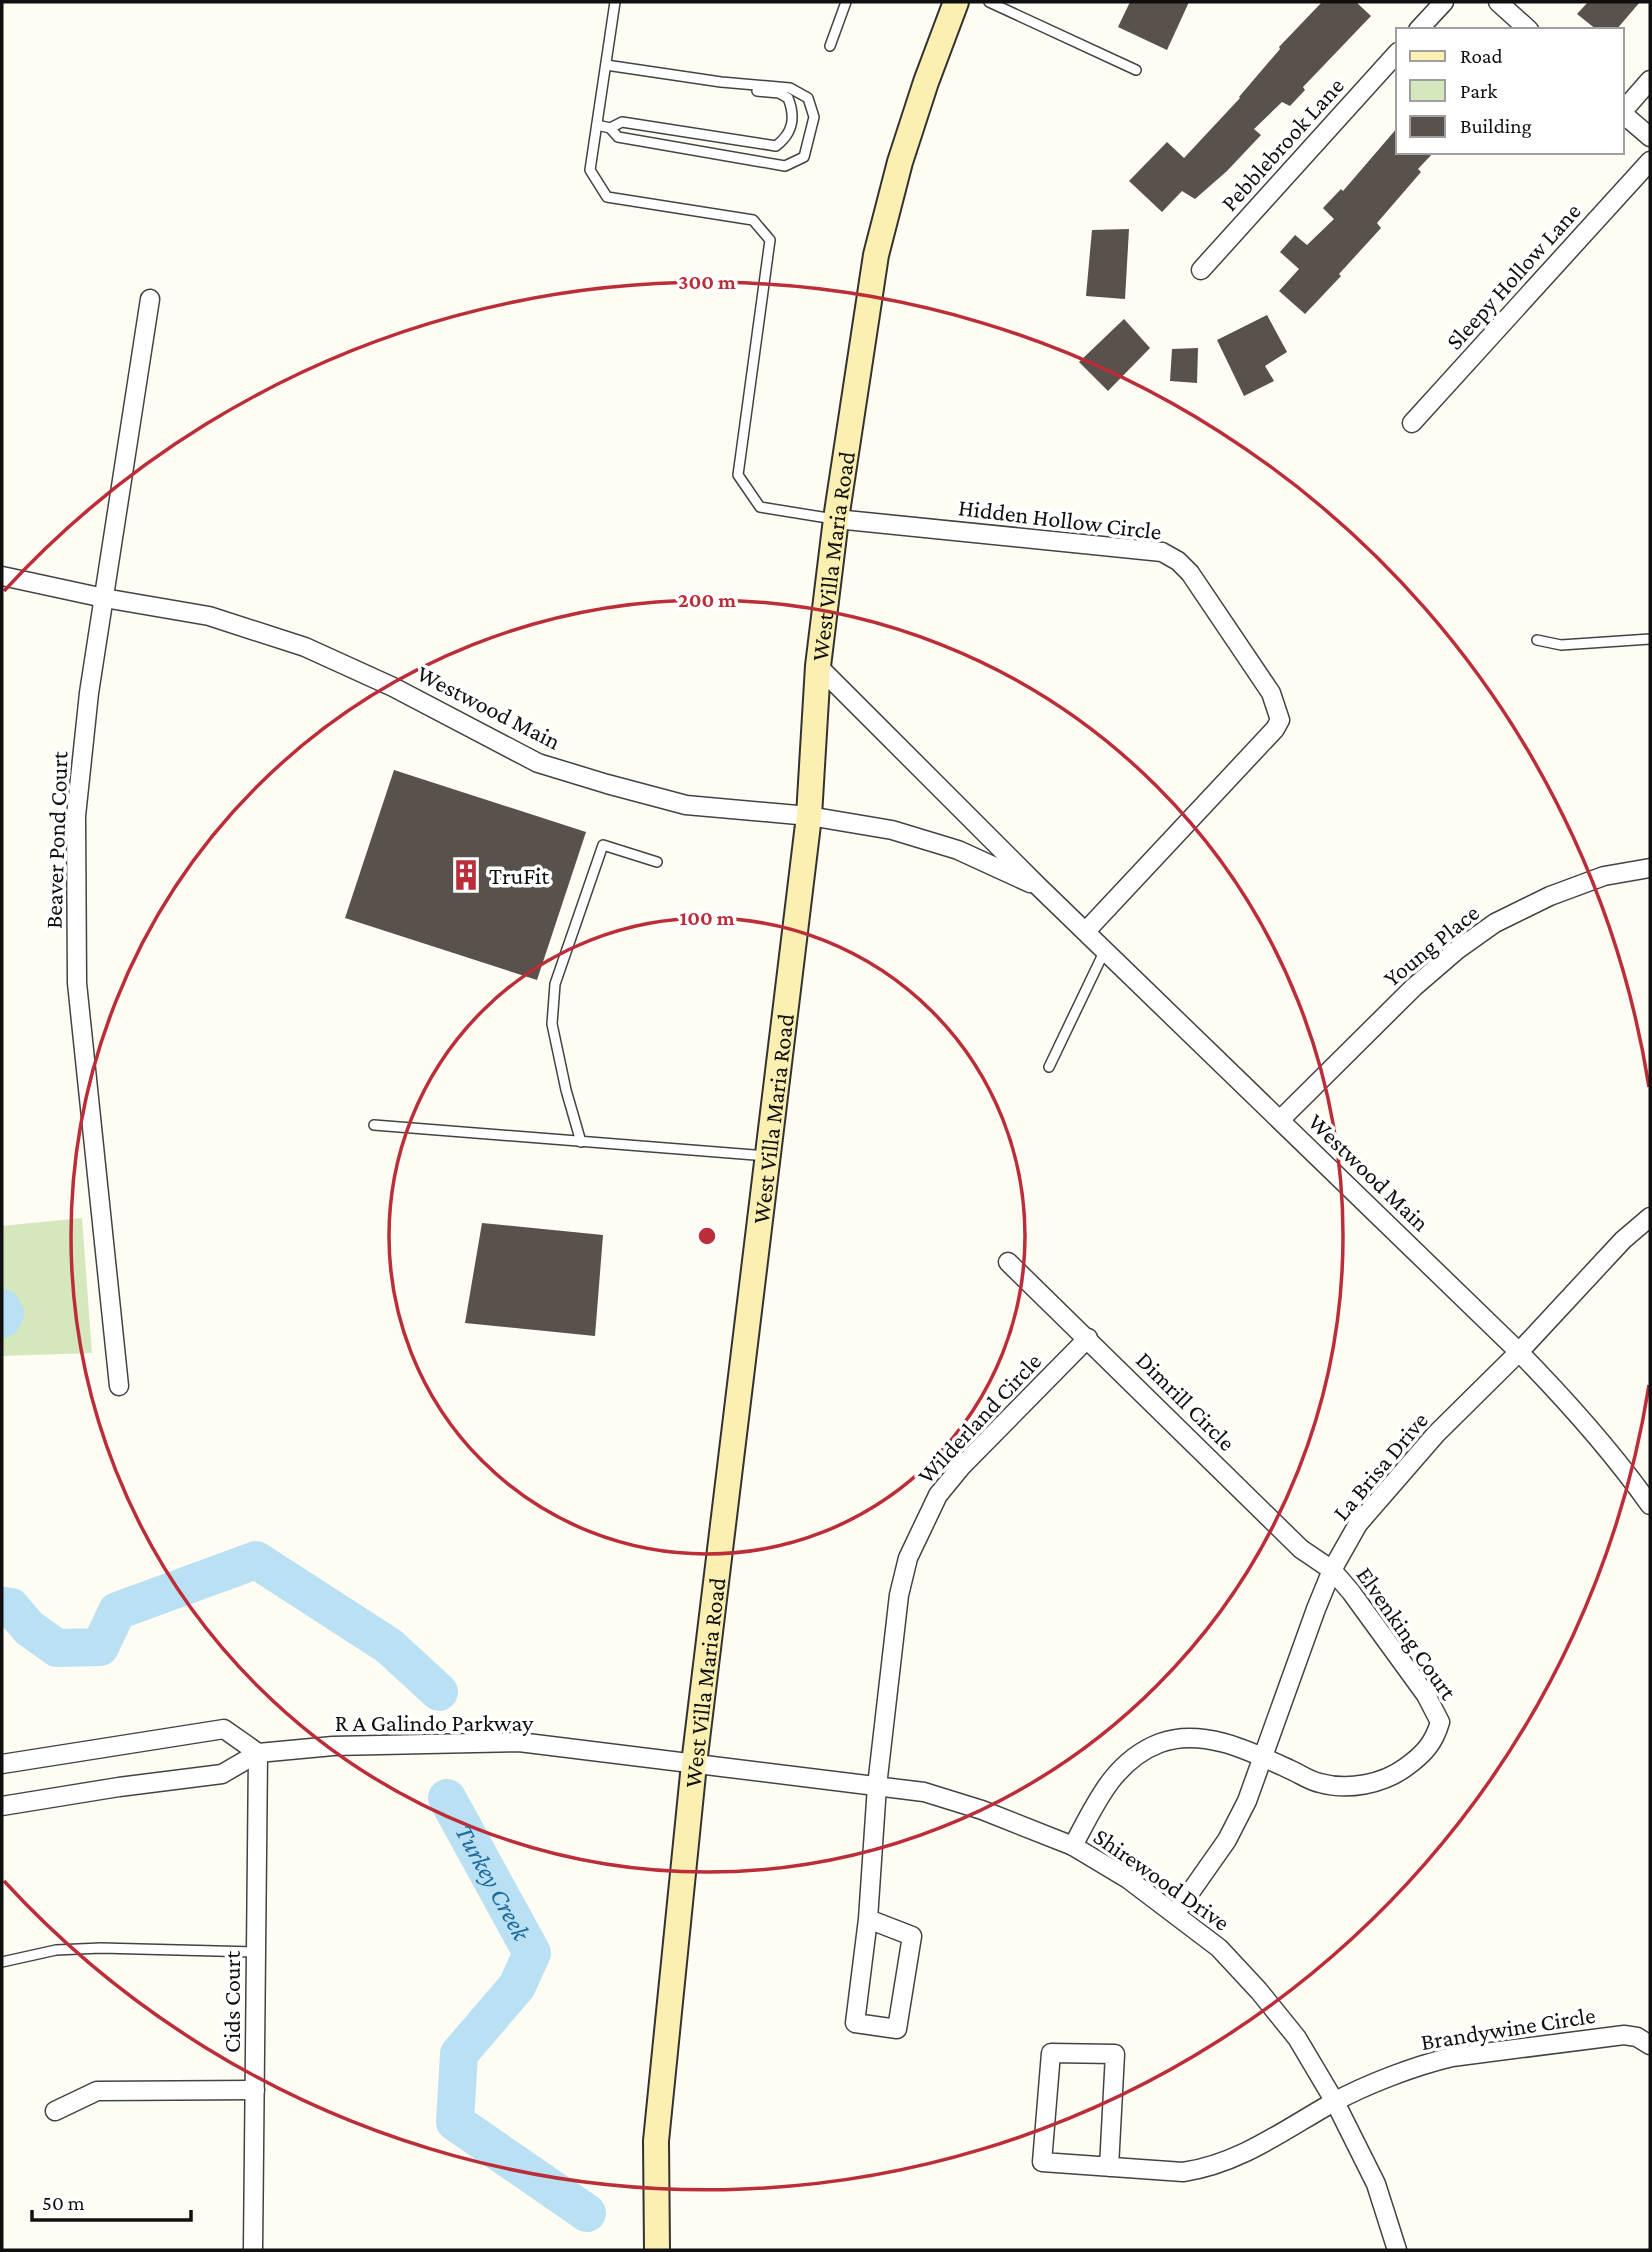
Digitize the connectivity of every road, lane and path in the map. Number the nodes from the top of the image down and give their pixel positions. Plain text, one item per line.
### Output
1 (615, 2) edge
2 (844, 2) edge
3 (956, 2) edge
4 (989, 2) edge
5 (1444, 2) edge
6 (1498, 2) edge
7 (1421, 28) edge
8 (1527, 28) edge
9 (830, 46) dead end
10 (1396, 54) edge
11 (606, 65) junction
12 (1136, 70) dead end
13 (1650, 80) edge
14 (721, 82) junction
15 (1624, 111) edge
16 (1624, 115) edge
17 (597, 125) junction
18 (610, 128) junction
19 (1650, 138) edge
20 (1650, 161) edge
21 (1201, 270) dead end
22 (150, 299) dead end
23 (1412, 424) dead end
24 (836, 519) junction
25 (2, 576) edge
26 (104, 598) junction
27 (1650, 639) edge
28 (1537, 640) dead end
29 (818, 666) junction
30 (809, 816) junction
31 (657, 862) dead end
32 (1650, 868) edge
33 (1039, 887) junction
34 (1086, 931) junction
35 (1105, 950) junction
36 (1049, 1067) dead end
37 (1280, 1120) junction
38 (374, 1125) dead end
39 (581, 1142) junction
40 (768, 1156) junction
41 (1650, 1217) edge
42 (1008, 1262) dead end
43 (1088, 1338) junction
44 (1519, 1352) junction
45 (119, 1386) dead end
46 (1650, 1505) edge
47 (1332, 1570) junction
48 (257, 1753) junction
49 (1262, 1757) junction
50 (2, 1764) edge
51 (694, 1764) junction
52 (877, 1786) junction
53 (2, 1806) edge
54 (1073, 1846) junction
55 (1175, 1914) junction
56 (868, 1919) junction
57 (255, 1952) junction
58 (2, 1962) edge
59 (1650, 2045) edge
60 (255, 2090) junction
61 (1335, 2102) junction
62 (55, 2111) dead end
63 (1109, 2167) junction
64 (253, 2250) edge
65 (657, 2250) edge
66 (1397, 2250) edge

1 - 11 lane
2 - 9 lane
3 - 24 main road, West Villa Maria Road
4 - 12 lane
5 - 7 street
6 - 8 street
10 - 21 street, Pebblebrook Lane
11 - 14 lane
11 - 17 lane
13 - 15 street
14 - 18 lane
14 - 18 lane
16 - 19 street
17 - 18 lane
17 - 24 lane
20 - 23 street, Sleepy Hollow Lane
22 - 26 street, Beaver Pond Court
24 - 29 main road, West Villa Maria Road
24 - 34 street, Hidden Hollow Circle
25 - 26 street, Westwood Main
26 - 30 street, Westwood Main
26 - 45 street, Beaver Pond Court
27 - 28 lane
29 - 30 main road, West Villa Maria Road
29 - 33 street, Westwood Main
30 - 33 street, Westwood Main
30 - 40 main road, West Villa Maria Road
31 - 39 lane
32 - 37 street, Young Place
33 - 34 street, Westwood Main
34 - 35 street, Westwood Main
35 - 36 lane
35 - 37 street, Westwood Main
37 - 44 street, Westwood Main
38 - 39 lane
39 - 40 lane
40 - 51 main road, West Villa Maria Road
41 - 44 street, La Brisa Drive
42 - 43 street, Dimrill Circle
43 - 47 street, Dimrill Circle
43 - 52 street, Wilderland Circle
44 - 46 street, Westwood Main
44 - 47 street, La Brisa Drive
47 - 49 street, La Brisa Drive
47 - 49 street, Elvenking Court
48 - 50 street
48 - 51 street, R A Galindo Parkway
48 - 53 street, R A Galindo Parkway
48 - 57 street, Cids Court
49 - 54 street, Elvenking Court
49 - 55 street, La Brisa Drive
51 - 52 street, Shirewood Drive
51 - 65 main road, West Villa Maria Road
52 - 54 street, Shirewood Drive
52 - 56 street, Wilderland Circle
54 - 55 street, Shirewood Drive
55 - 61 street, Shirewood Drive
56 - 56 street, Wilderland Circle
57 - 58 lane
57 - 60 street, Cids Court
59 - 61 street, Brandywine Circle
60 - 62 street
60 - 64 street, Cids Court
61 - 63 street, Brandywine Circle
61 - 66 street, Shirewood Drive
63 - 63 street, Brandywine Circle

